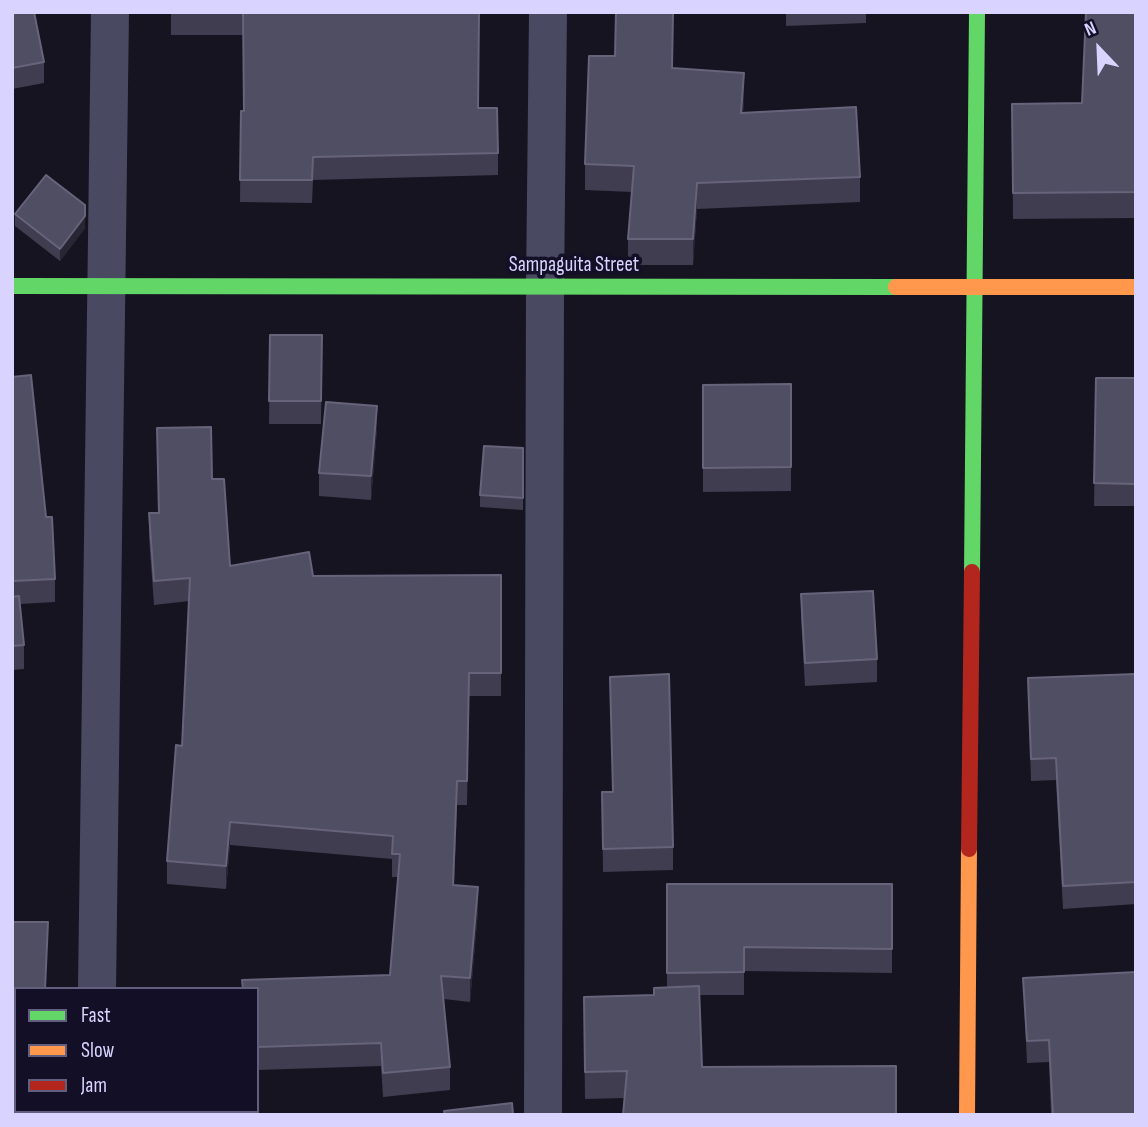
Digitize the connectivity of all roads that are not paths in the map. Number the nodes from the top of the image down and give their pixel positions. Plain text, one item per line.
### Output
1 (110, 12) edge
2 (548, 12) edge
3 (977, 12) edge
4 (12, 286) edge
5 (108, 286) junction
6 (975, 286) junction
7 (544, 287) junction
8 (1136, 287) edge
9 (97, 987) edge
10 (543, 1115) edge
11 (967, 1115) edge

1 - 5 street
2 - 7 street
3 - 6 street
4 - 5 street, Sampaguita Street
5 - 7 street, Sampaguita Street
5 - 9 street
6 - 7 street, Sampaguita Street
6 - 8 street, Sampaguita Street
6 - 11 street
7 - 10 street

